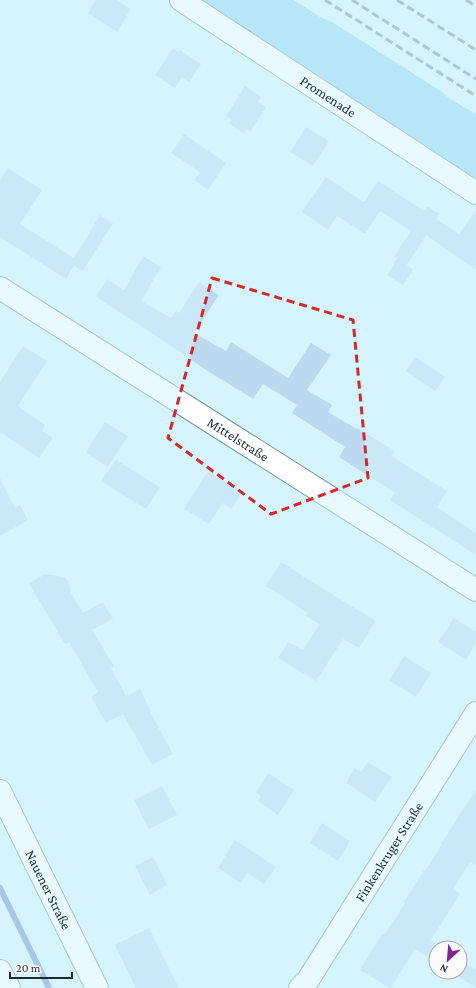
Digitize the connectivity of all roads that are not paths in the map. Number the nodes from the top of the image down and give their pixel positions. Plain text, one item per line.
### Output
1 (181, 0) edge
2 (476, 193) edge
3 (0, 288) edge
4 (476, 590) edge
5 (476, 713) edge
6 (0, 791) edge
7 (0, 971) edge
8 (9, 988) edge
9 (96, 988) edge
10 (300, 988) edge

1 - 2 street, Promenade
3 - 4 street, Mittelstraße
5 - 10 street, Finkenkruger Straße
6 - 9 street, Nauener Straße
7 - 8 street

